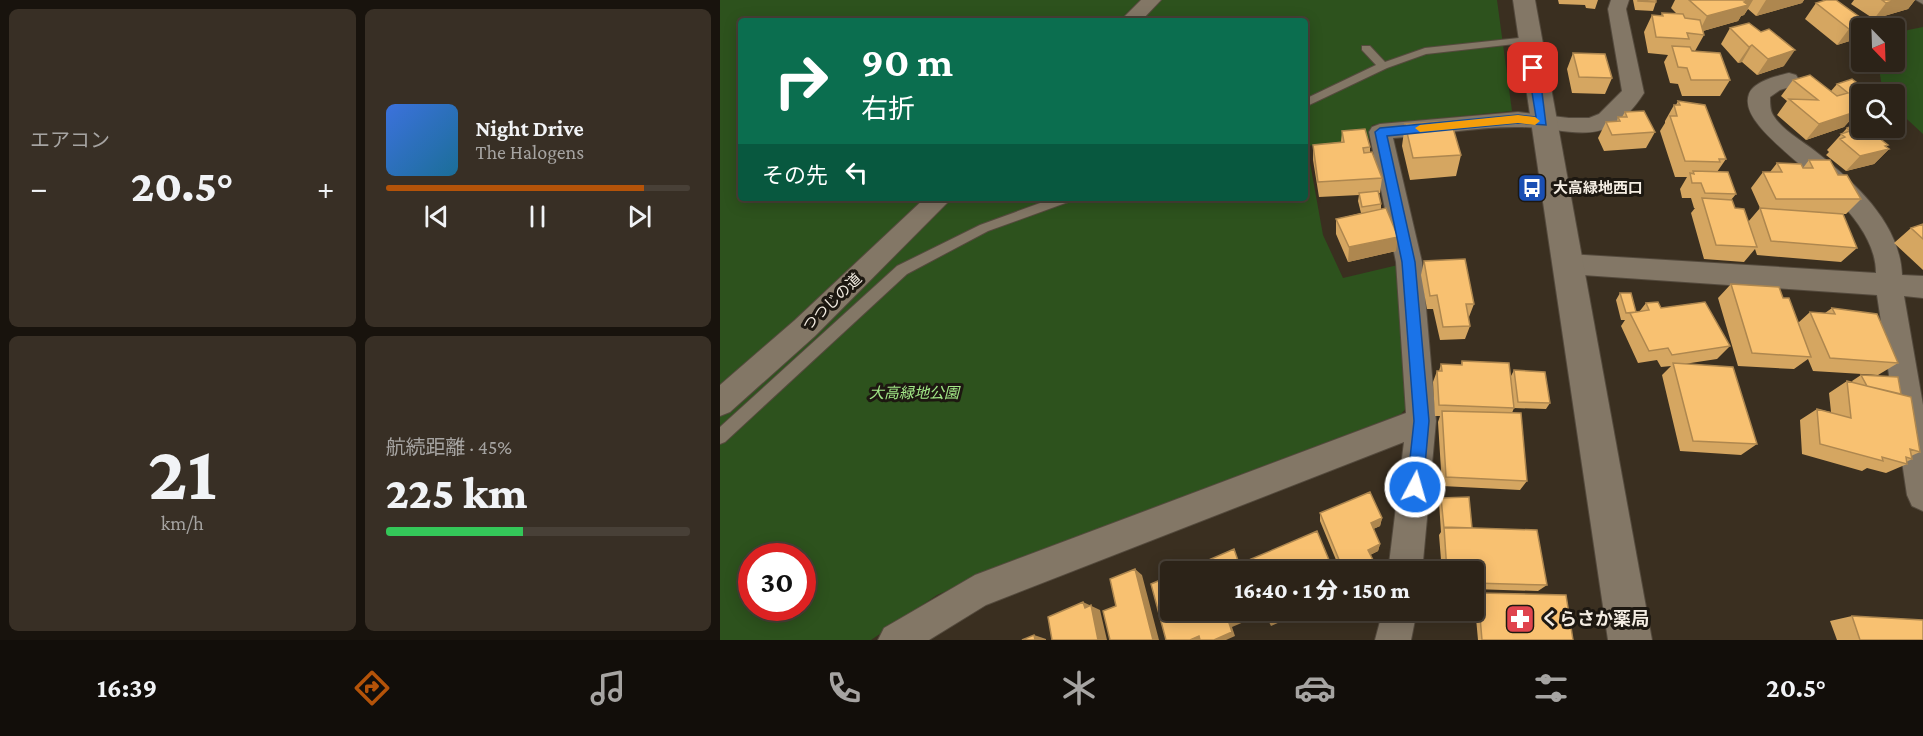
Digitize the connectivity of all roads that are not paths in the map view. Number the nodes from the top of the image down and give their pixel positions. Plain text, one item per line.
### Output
1 (1152, 0) edge
2 (1524, 0) edge
3 (1620, 0) edge
4 (1133, 18) edge
5 (1529, 40) junction
6 (1366, 48) dead end
7 (1383, 66) junction
8 (1789, 80) dead end
9 (1308, 102) edge
10 (1542, 122) junction
11 (937, 201) edge
12 (1059, 201) edge
13 (1568, 264) junction
14 (1889, 286) junction
15 (1923, 287) edge
16 (720, 403) edge
17 (1421, 421) junction
18 (720, 437) edge
19 (1923, 495) edge
20 (1406, 561) edge
21 (1398, 621) edge
22 (896, 640) edge
23 (1394, 640) edge
24 (1630, 640) edge

1 - 4 street
2 - 5 street
3 - 10 street
5 - 7 lane
5 - 10 street
6 - 7 lane
7 - 9 lane
8 - 14 street
10 - 13 street
10 - 17 street
11 - 16 street, つつじの道
12 - 18 lane
13 - 14 street
13 - 24 street
14 - 15 street
14 - 19 street
17 - 20 street
17 - 22 street
21 - 23 street

